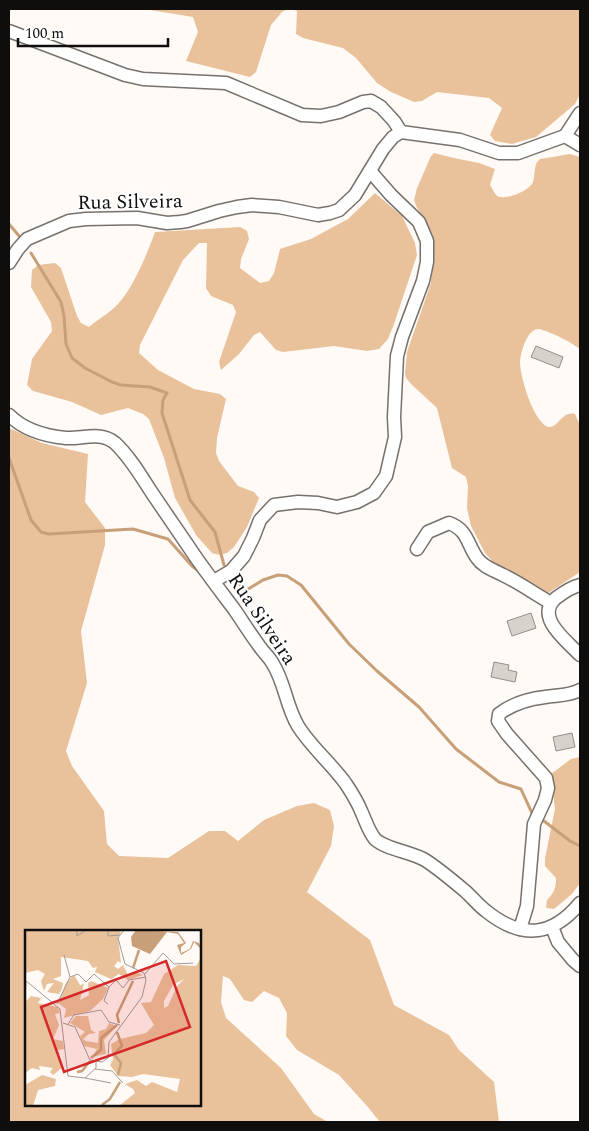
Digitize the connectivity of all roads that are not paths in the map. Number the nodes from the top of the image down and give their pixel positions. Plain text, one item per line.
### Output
1 (9, 31) edge
2 (580, 113) edge
3 (401, 132) junction
4 (565, 136) junction
5 (580, 145) edge
6 (370, 171) junction
7 (9, 263) edge
8 (9, 416) edge
9 (417, 548) dead end
10 (214, 581) junction
11 (580, 585) edge
12 (551, 603) junction
13 (580, 655) edge
14 (580, 690) edge
15 (580, 903) edge
16 (552, 927) junction
17 (520, 929) junction
18 (580, 966) edge

1 - 3 street
2 - 4 street
3 - 4 street
3 - 6 street, Rua Silveira
4 - 5 street
6 - 7 street, Rua Silveira
6 - 10 street
8 - 10 street, Rua Silveira
9 - 12 street
10 - 17 street, Rua Silveira
11 - 12 street
12 - 13 street
14 - 17 street
15 - 16 street, Rua Silveira
16 - 17 street, Rua Silveira
16 - 18 street

